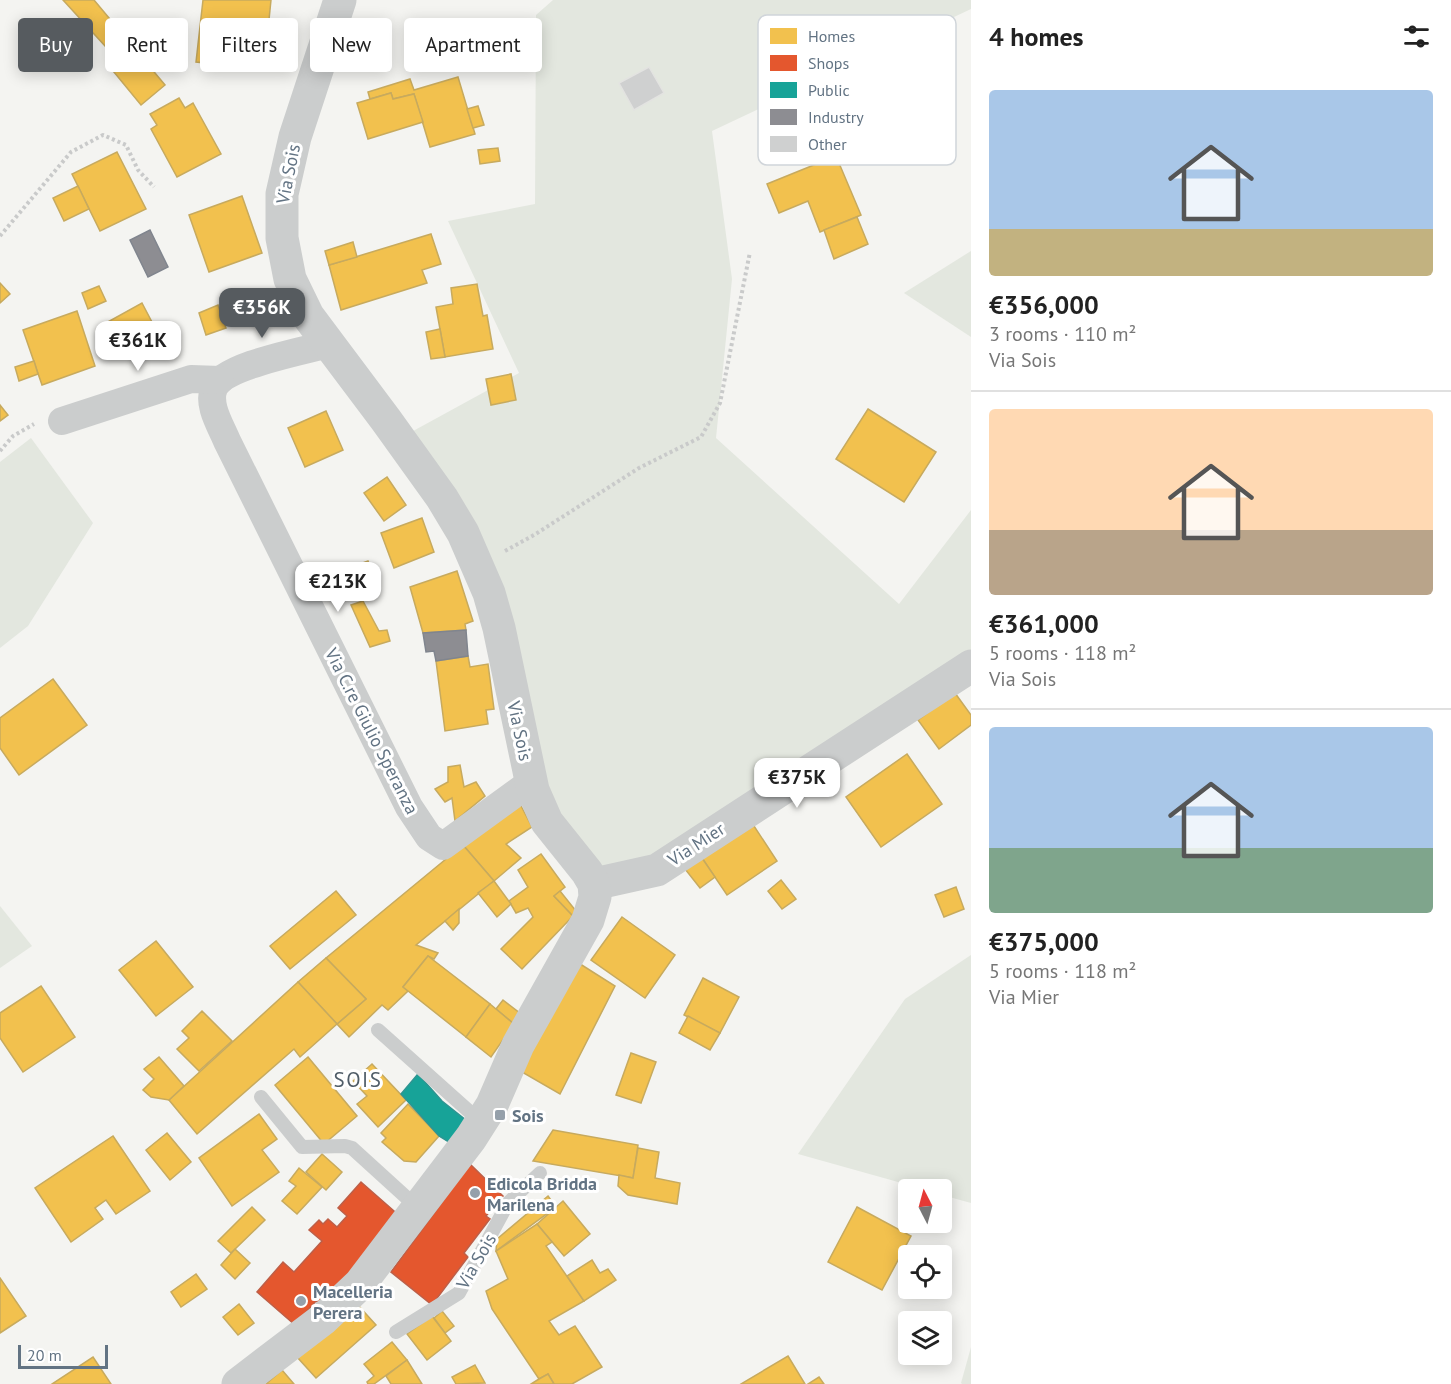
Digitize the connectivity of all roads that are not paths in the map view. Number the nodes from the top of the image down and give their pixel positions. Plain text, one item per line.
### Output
1 (340, 0) edge
2 (328, 344) junction
3 (220, 380) junction
4 (62, 421) road end
5 (971, 666) edge
6 (531, 782) junction
7 (594, 884) junction
8 (378, 1030) dead end
9 (261, 1097) dead end
10 (481, 1122) junction
11 (540, 1173) dead end
12 (418, 1208) junction
13 (396, 1332) dead end
14 (238, 1384) edge

1 - 2 street, Via Sois
2 - 3 street
2 - 6 street, Via Sois
3 - 4 street
3 - 6 street, Via C.re Giulio Speranza
5 - 7 street, Via Mier
6 - 7 street, Via Sois
7 - 10 street
8 - 10 lane
9 - 12 lane
10 - 12 street
11 - 13 lane, Via Sois
12 - 14 street

